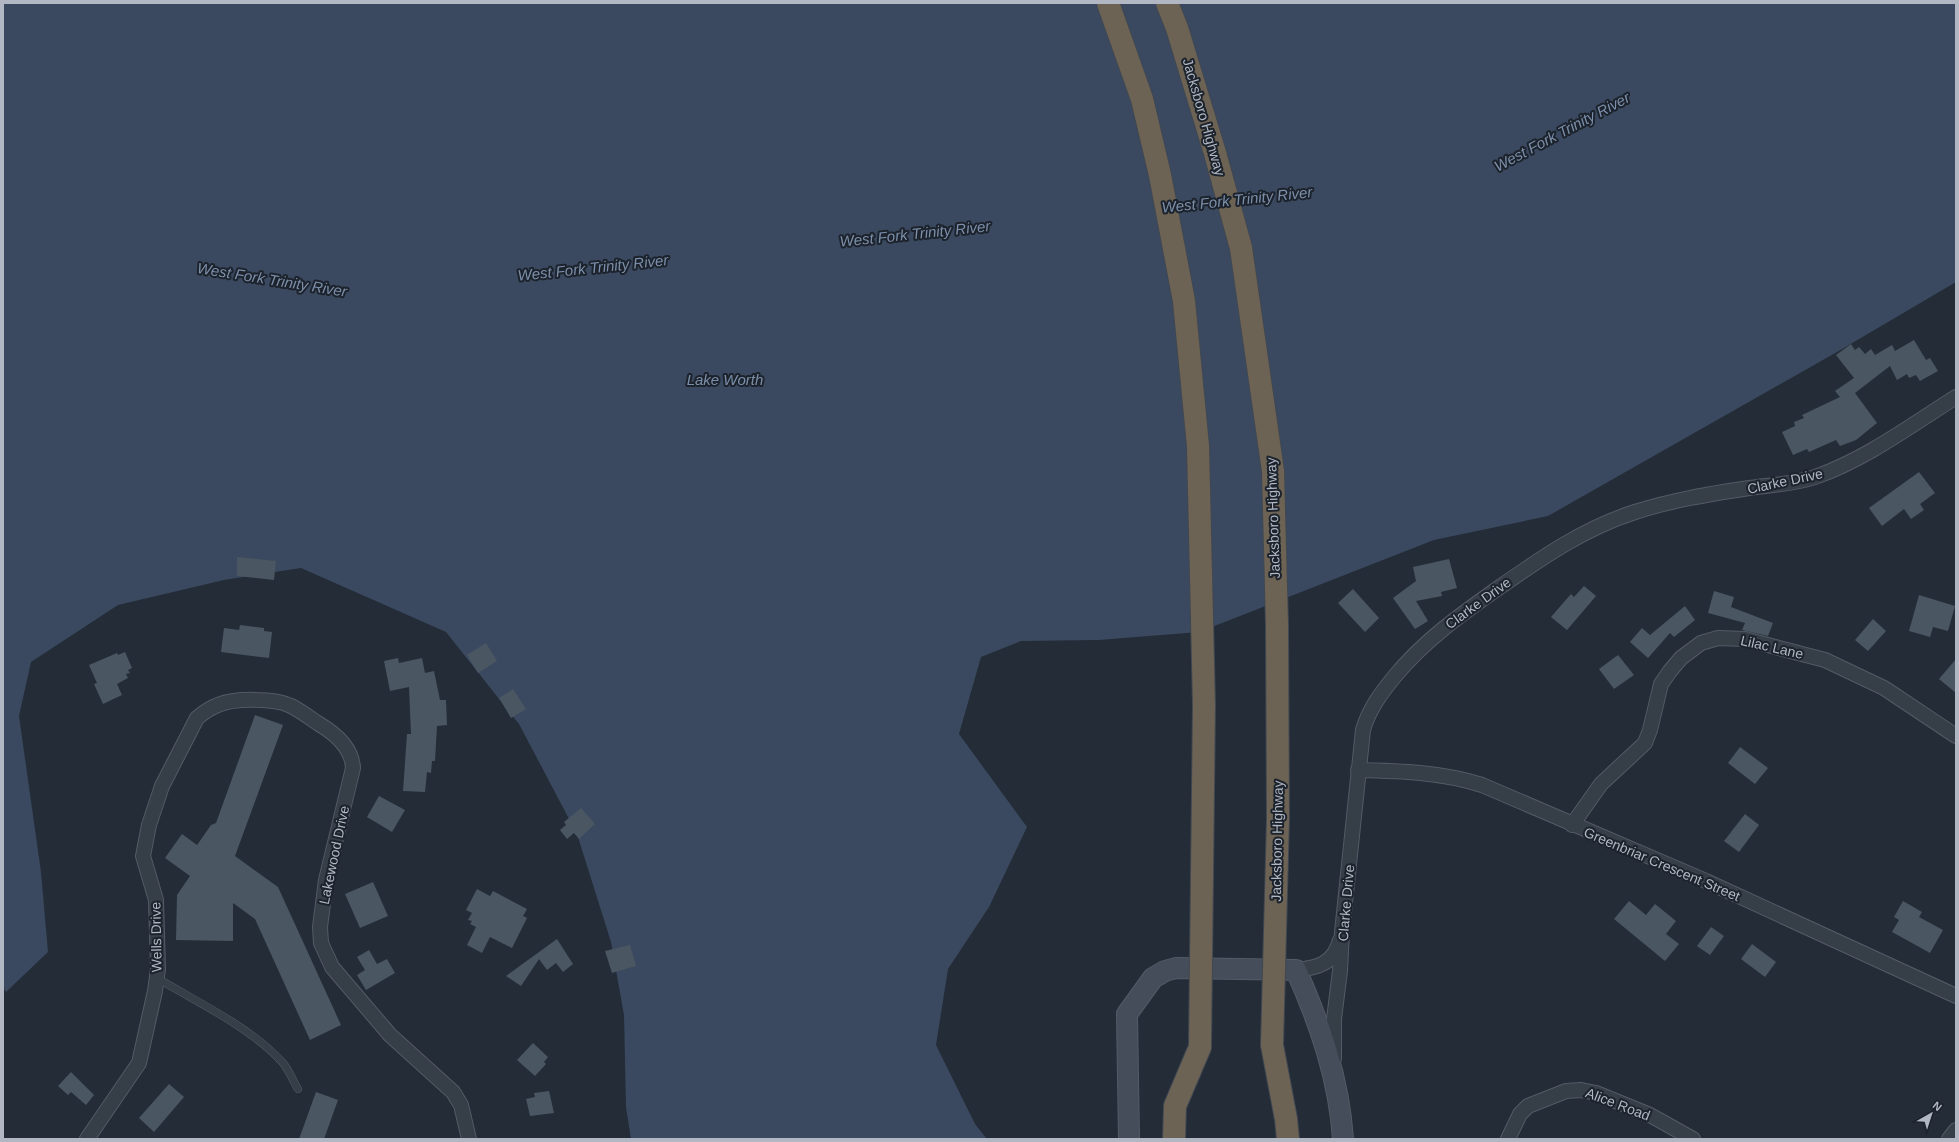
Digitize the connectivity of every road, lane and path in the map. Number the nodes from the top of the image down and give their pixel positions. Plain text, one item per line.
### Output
1 (1108, 3) edge
2 (1167, 3) edge
3 (1956, 397) edge
4 (206, 710) joint
5 (1956, 736) edge
6 (1358, 770) junction
7 (1572, 825) junction
8 (1342, 932) junction
9 (1296, 970) junction
10 (157, 978) junction
11 (1956, 996) edge
12 (1335, 1083) junction
13 (298, 1089) dead end
14 (1956, 1130) edge
15 (87, 1139) edge
16 (469, 1139) edge
17 (1129, 1139) edge
18 (1174, 1139) edge
19 (1288, 1139) edge
20 (1343, 1139) edge
21 (1508, 1139) edge
22 (1693, 1139) edge
23 (1949, 1139) edge

1 - 18 highway, bridge
2 - 19 highway, Jacksboro Highway, bridge
3 - 6 street, Clarke Drive
4 - 10 street, Wells Drive
4 - 16 street, Lakewood Drive
5 - 7 street, Lilac Lane
6 - 7 street, Greenbriar Crescent Street
6 - 8 street, Clarke Drive
7 - 11 street, Greenbriar Crescent Street
8 - 9 street
8 - 12 street, Clarke Drive
9 - 12 main road
9 - 17 main road
10 - 13 lane
10 - 15 street, Wells Drive
12 - 20 main road
14 - 23 street
21 - 22 street, Alice Road

